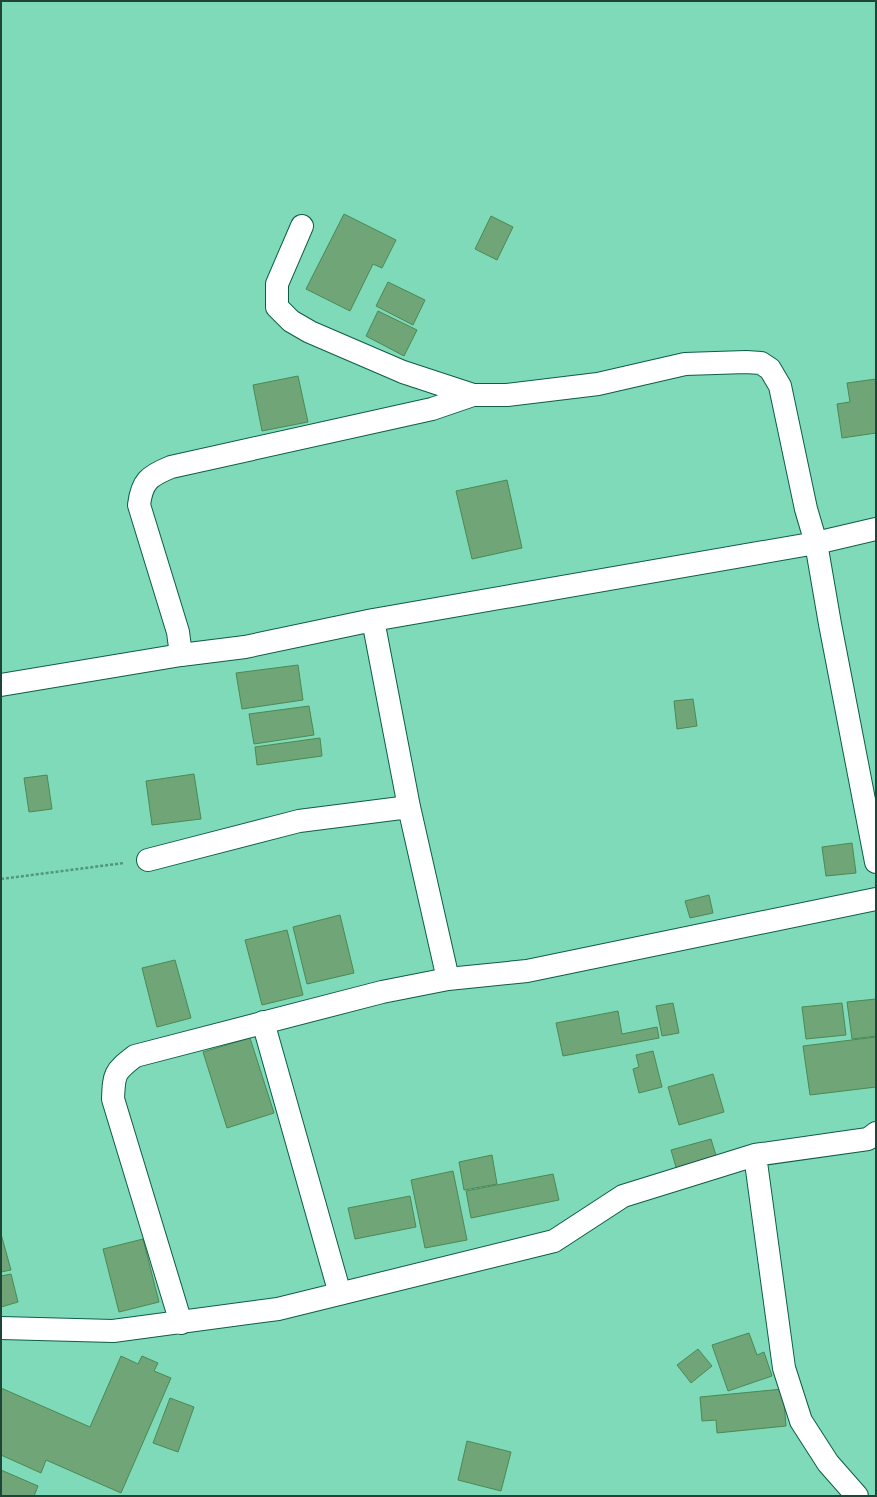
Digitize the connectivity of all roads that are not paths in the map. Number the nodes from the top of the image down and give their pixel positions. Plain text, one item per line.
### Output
1 (302, 226) dead end
2 (473, 395) junction
3 (876, 529) edge
4 (816, 543) junction
5 (373, 620) junction
6 (181, 656) junction
7 (1, 685) edge
8 (409, 807) junction
9 (148, 860) road end
10 (876, 862) edge
11 (876, 899) edge
12 (448, 979) junction
13 (264, 1022) junction
14 (876, 1133) edge
15 (755, 1155) junction
16 (340, 1294) junction
17 (181, 1323) junction
18 (1, 1328) edge
19 (857, 1496) edge

1 - 2 street
2 - 4 street
2 - 6 street
3 - 4 street
4 - 5 street
4 - 10 street
5 - 6 street
5 - 8 street
6 - 7 street
8 - 9 street
8 - 12 street
11 - 12 street
12 - 13 street
13 - 16 street
13 - 17 street
14 - 15 street
15 - 16 street
15 - 19 street
16 - 17 street
17 - 18 street

